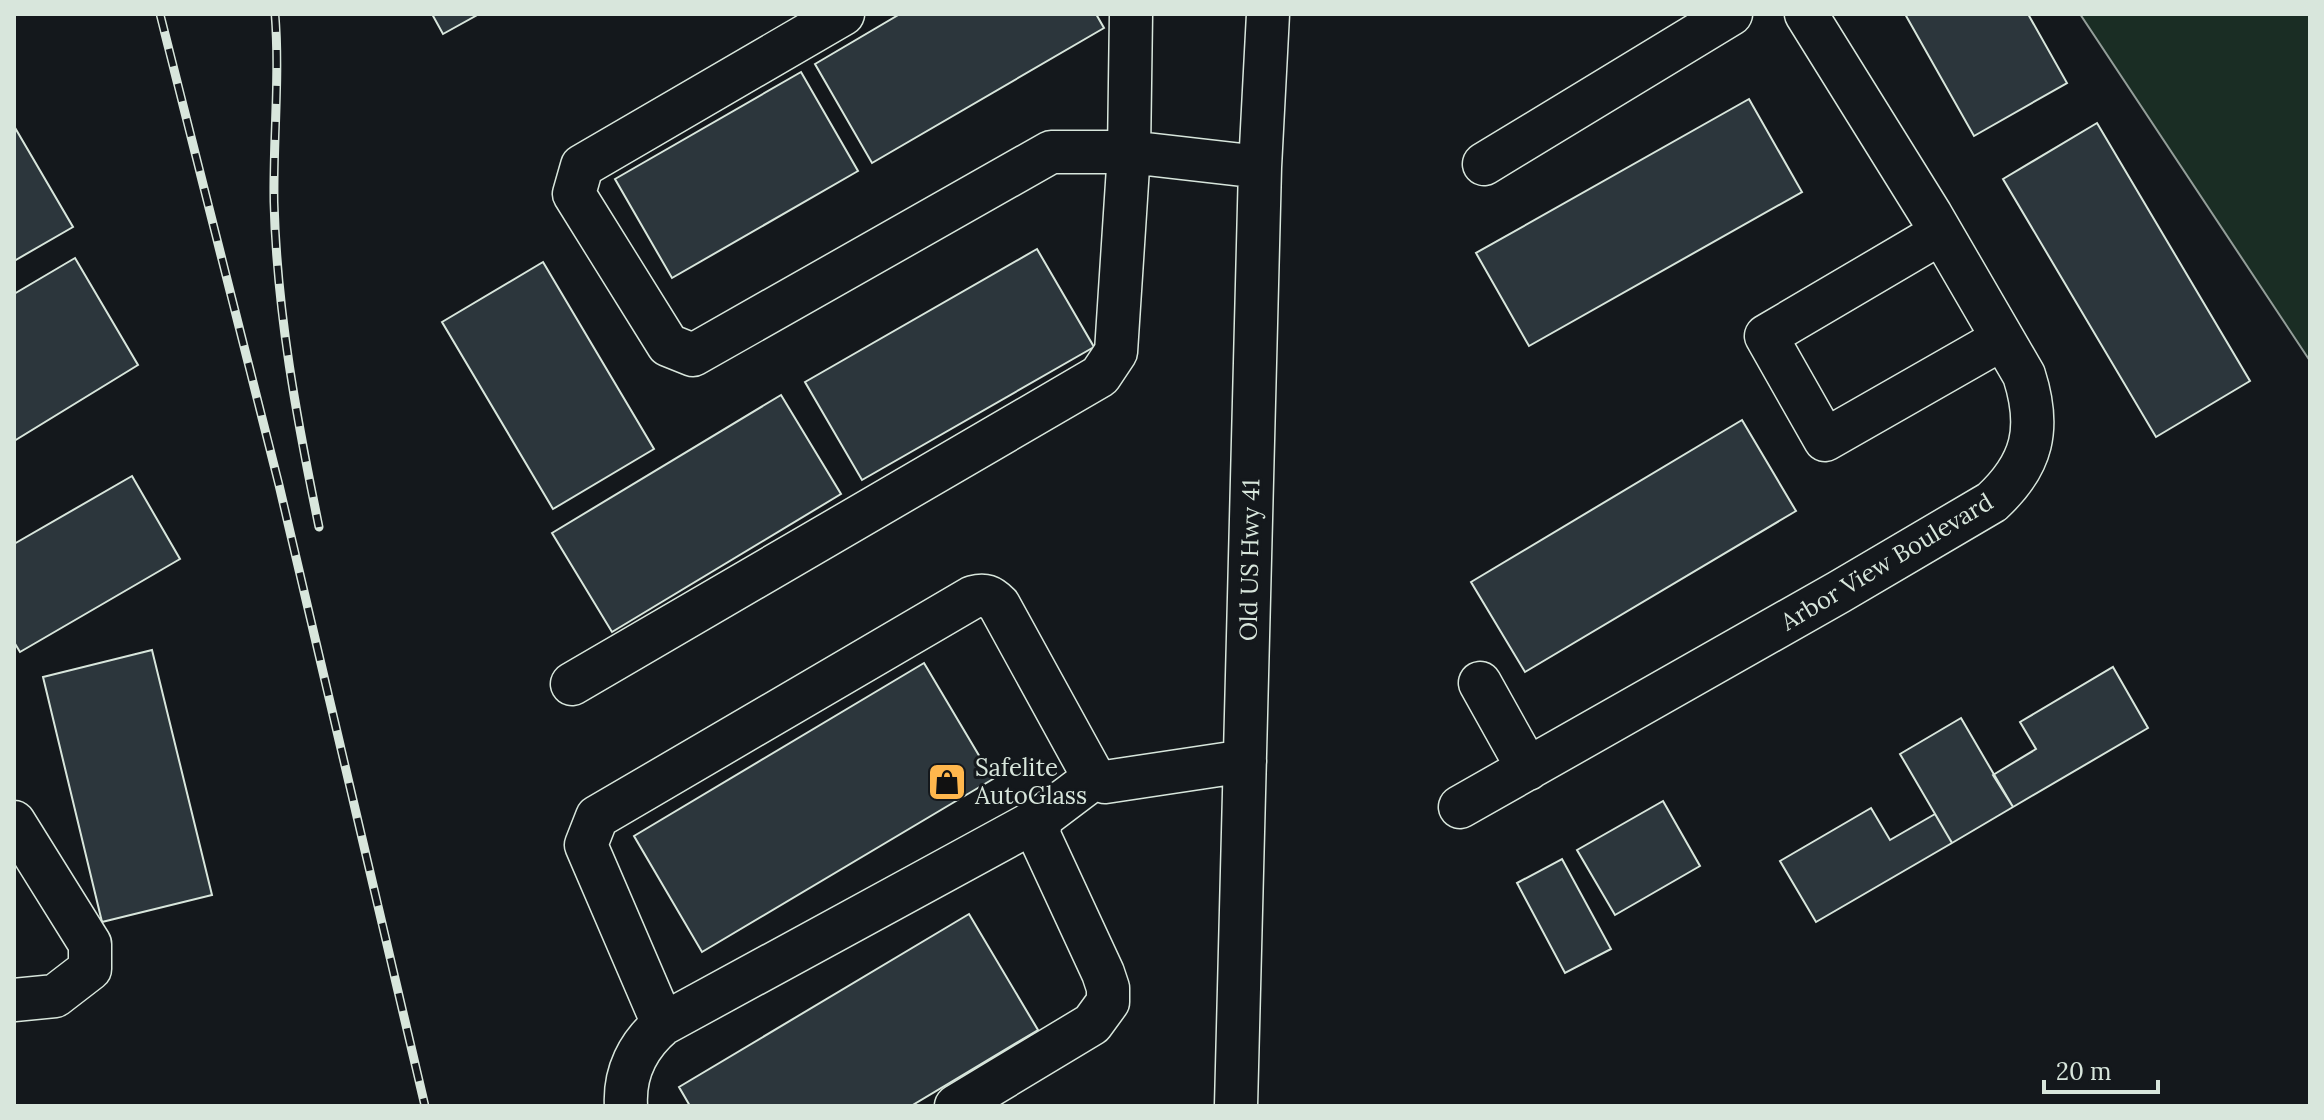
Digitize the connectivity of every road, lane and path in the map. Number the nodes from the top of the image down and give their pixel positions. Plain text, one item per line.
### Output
1 (843, 14) edge
2 (1131, 14) edge
3 (1268, 14) edge
4 (1731, 14) edge
5 (1806, 14) edge
6 (1129, 152) junction
7 (1484, 164) dead end
8 (1260, 167) junction
9 (1941, 233) junction
10 (2002, 339) junction
11 (1480, 683) dead end
12 (572, 684) dead end
13 (1245, 761) junction
14 (1528, 769) junction
15 (1094, 778) junction
16 (1460, 807) dead end
17 (1041, 818) junction
18 (14, 822) edge
19 (14, 1000) edge
20 (663, 1024) junction
21 (626, 1106) edge
22 (956, 1106) edge
23 (1236, 1106) edge

1 - 6 street
2 - 6 street
3 - 8 street, Old US Hwy 41
4 - 7 street
5 - 9 street, Arbor View Boulevard
6 - 8 street
6 - 12 street
8 - 13 street, Old US Hwy 41
9 - 10 street, Arbor View Boulevard
9 - 10 street
10 - 14 street, Arbor View Boulevard
11 - 14 street
13 - 15 street
13 - 23 street, Old US Hwy 41
14 - 16 street, Arbor View Boulevard
15 - 17 street
15 - 20 street
17 - 20 street
17 - 22 street
18 - 19 street
20 - 21 street

